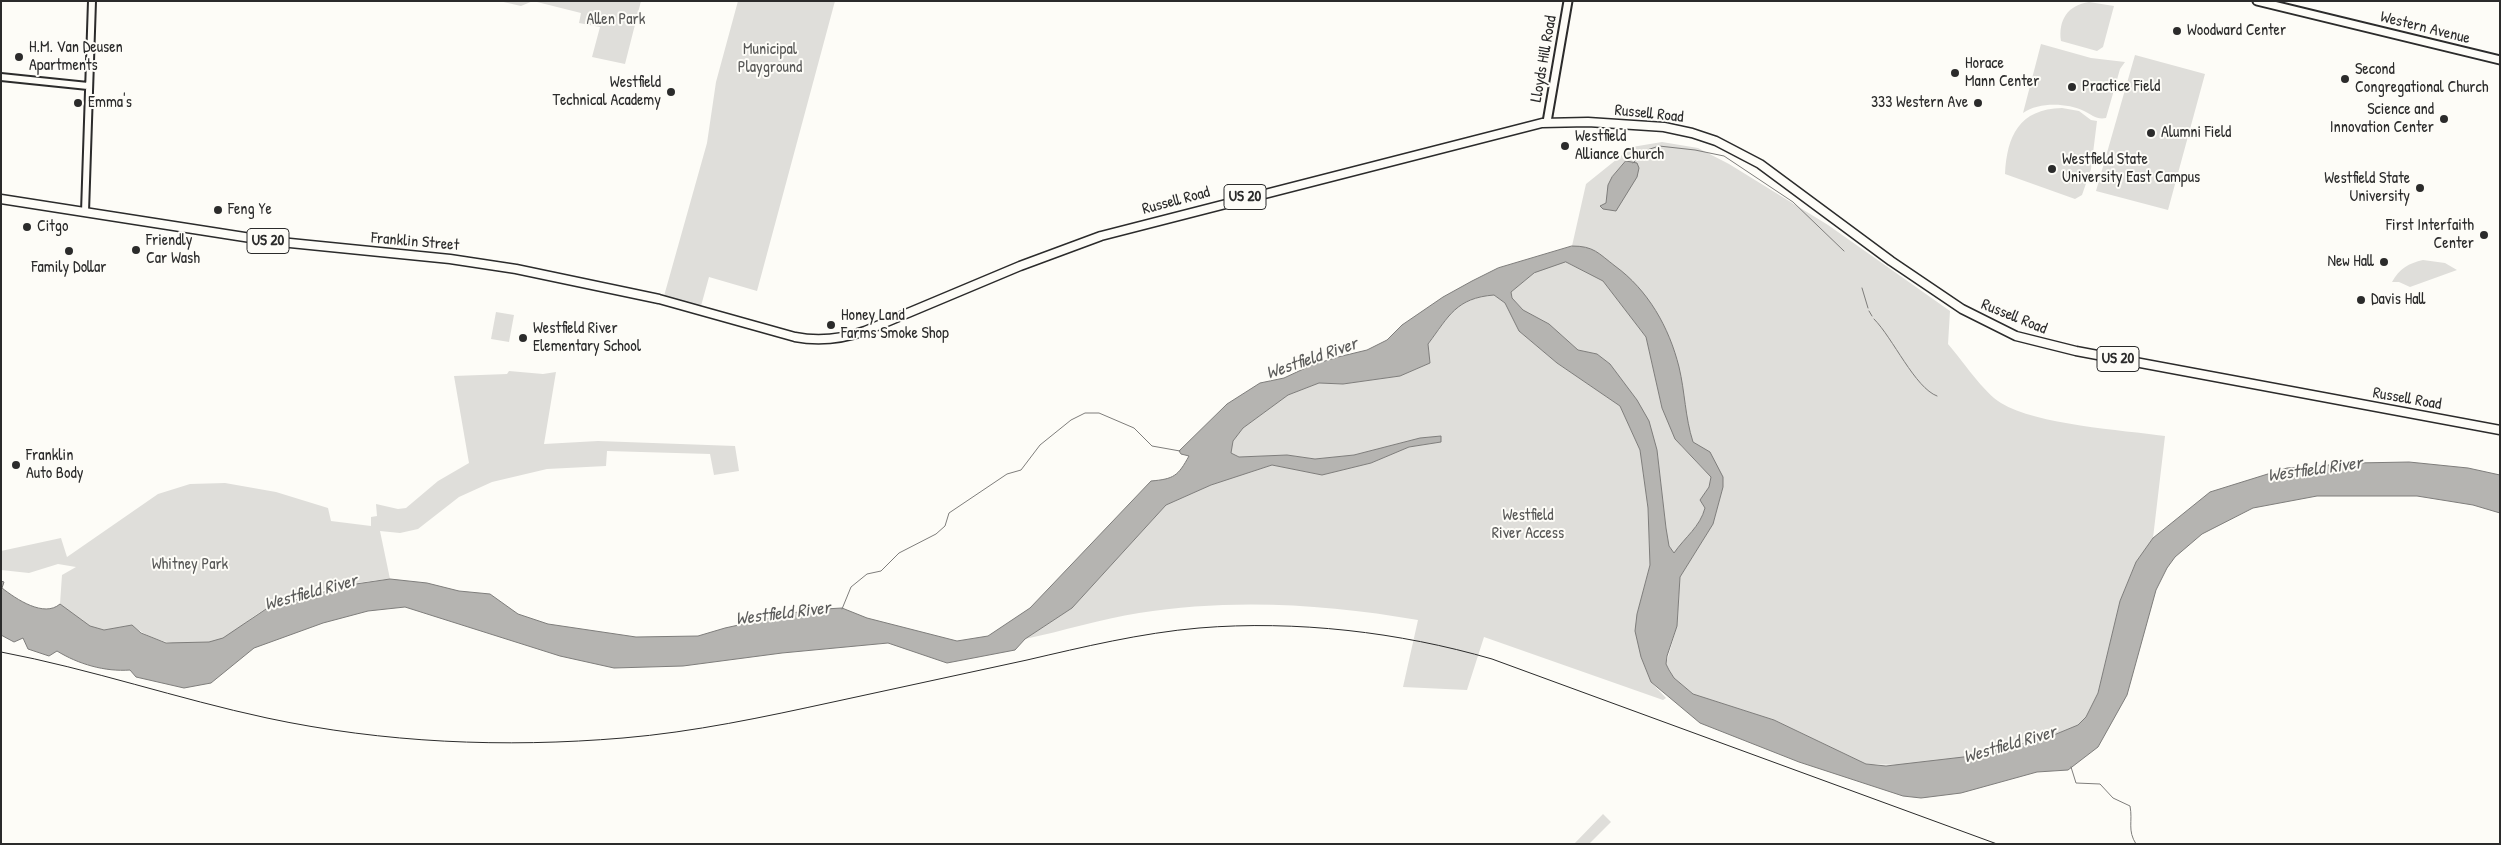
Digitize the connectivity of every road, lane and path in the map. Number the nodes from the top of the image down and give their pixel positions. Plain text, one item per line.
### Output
1 (92, 1) edge
2 (1568, 1) edge
3 (2257, 1) edge
4 (2500, 60) edge
5 (1, 77) edge
6 (88, 86) junction
7 (1547, 122) junction
8 (1, 199) edge
9 (85, 212) junction
10 (820, 340) joint
11 (2500, 430) edge

1 - 6 street
2 - 7 main road, Lloyds Hill Road
3 - 4 main road, Western Avenue
5 - 6 street
6 - 9 street
7 - 10 main road, Russell Road / US 20
7 - 11 main road, Russell Road / US 20
8 - 9 main road, Franklin Street / US 20
9 - 10 main road, Franklin Street / US 20

